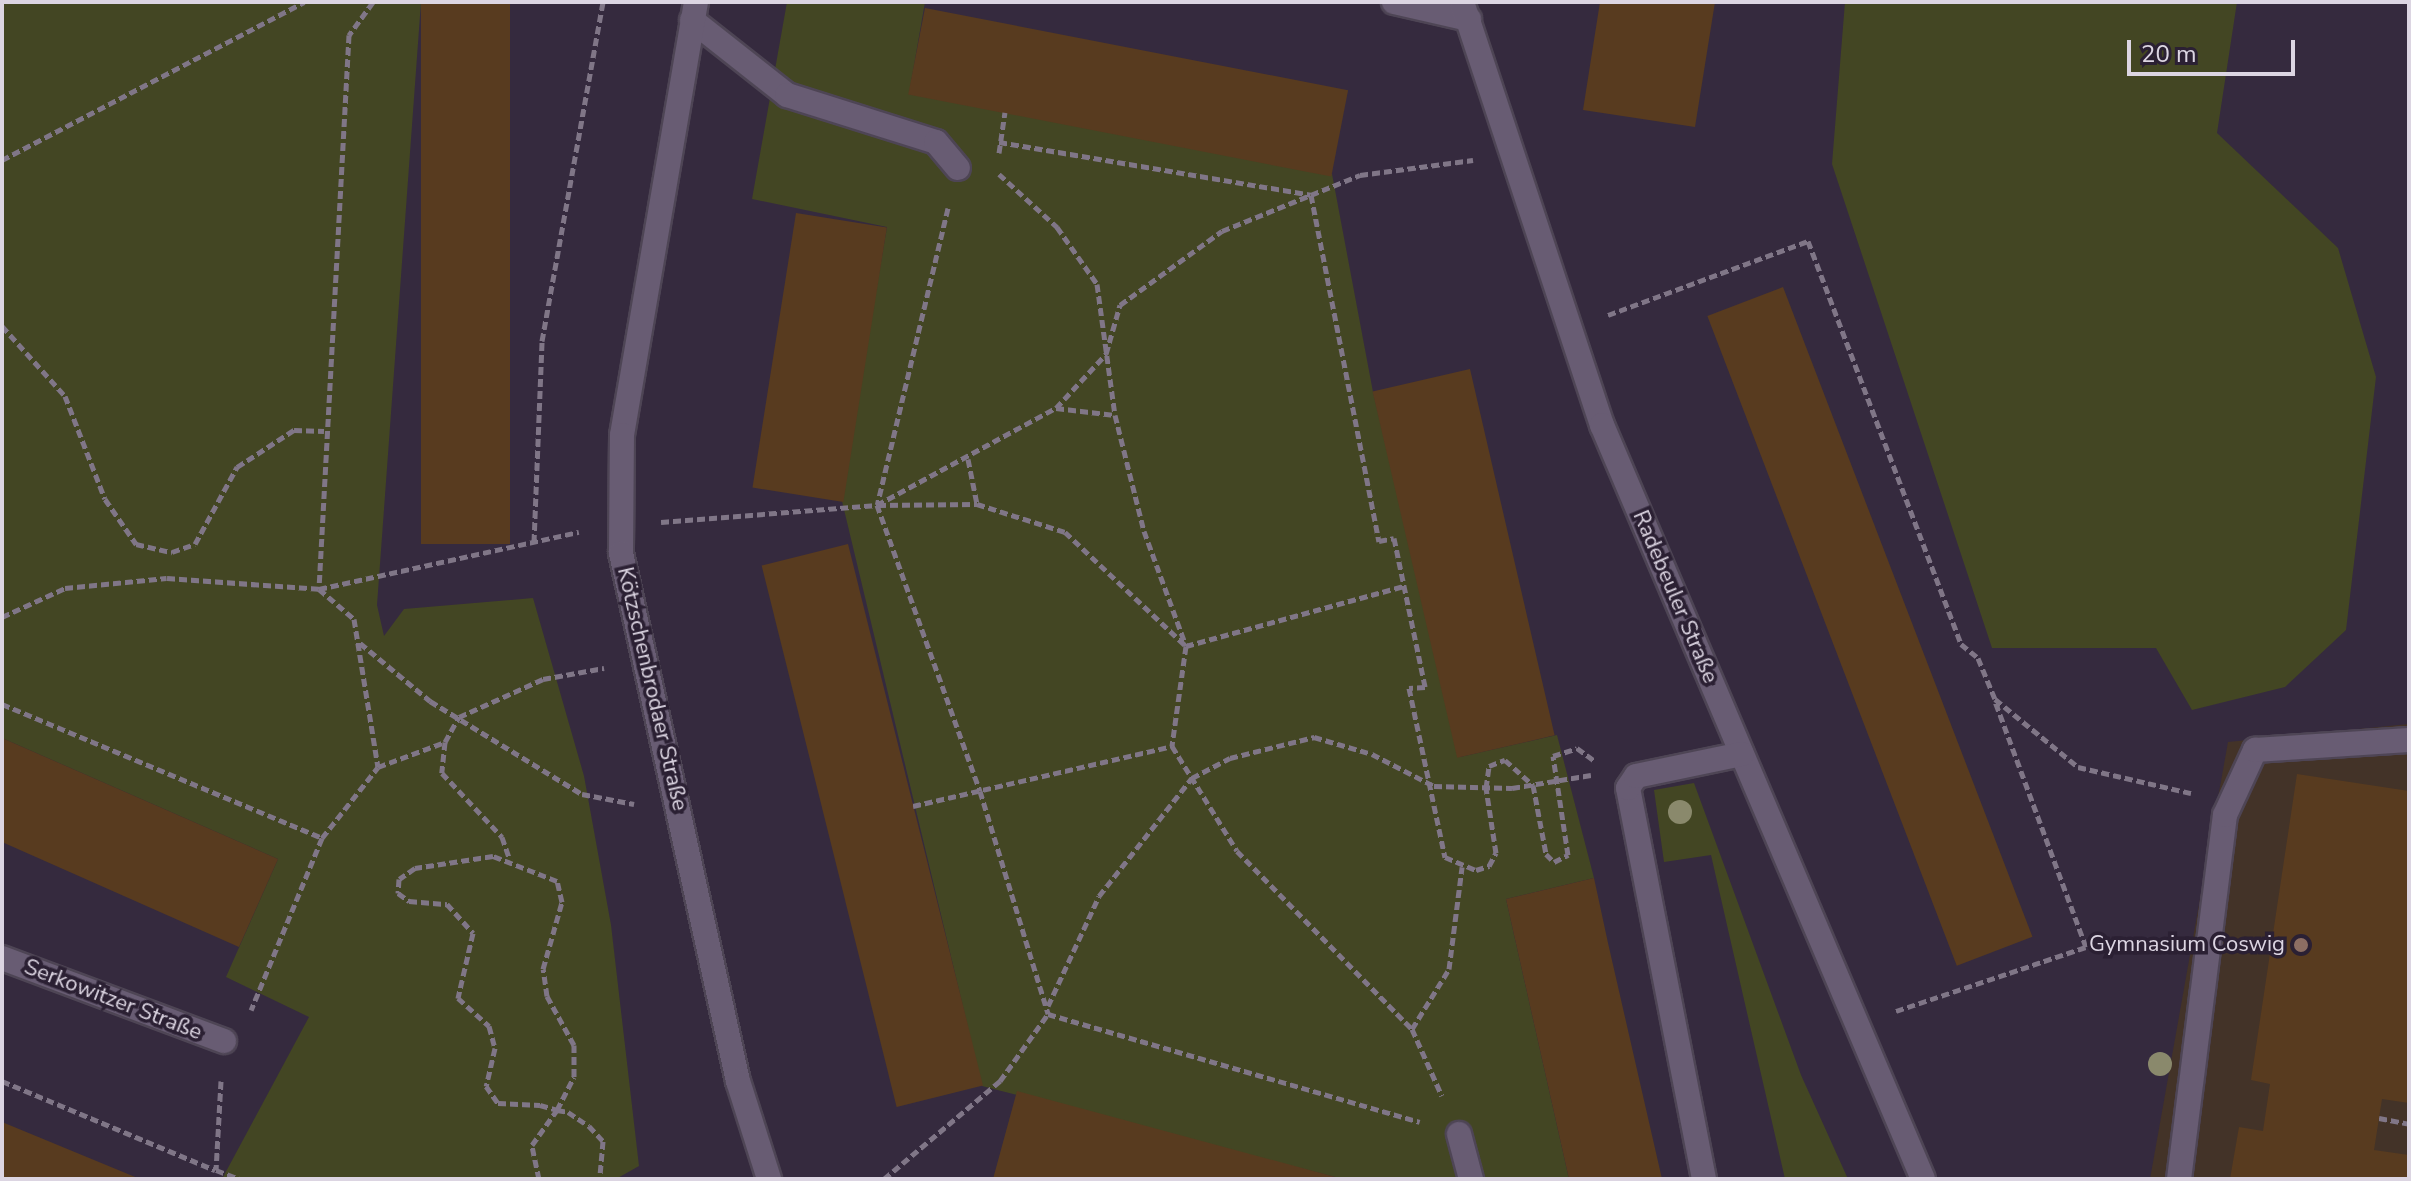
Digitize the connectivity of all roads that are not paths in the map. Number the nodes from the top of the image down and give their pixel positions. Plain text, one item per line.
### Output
1 (1394, 2) edge
2 (1466, 10) edge
3 (694, 11) edge
4 (958, 168) road end
5 (2409, 740) edge
6 (1742, 754) junction
7 (2, 958) edge
8 (224, 1041) road end
9 (1459, 1134) road end
10 (769, 1179) edge
11 (1471, 1179) edge
12 (1704, 1179) edge
13 (1923, 1179) edge
14 (2179, 1179) edge

1 - 2 street
2 - 6 street, Radebeuler Straße
3 - 4 street
3 - 10 street, Kötzschenbrodaer Straße
5 - 14 street
6 - 12 street
6 - 13 street, Radebeuler Straße
7 - 8 street, Serkowitzer Straße
9 - 11 street

